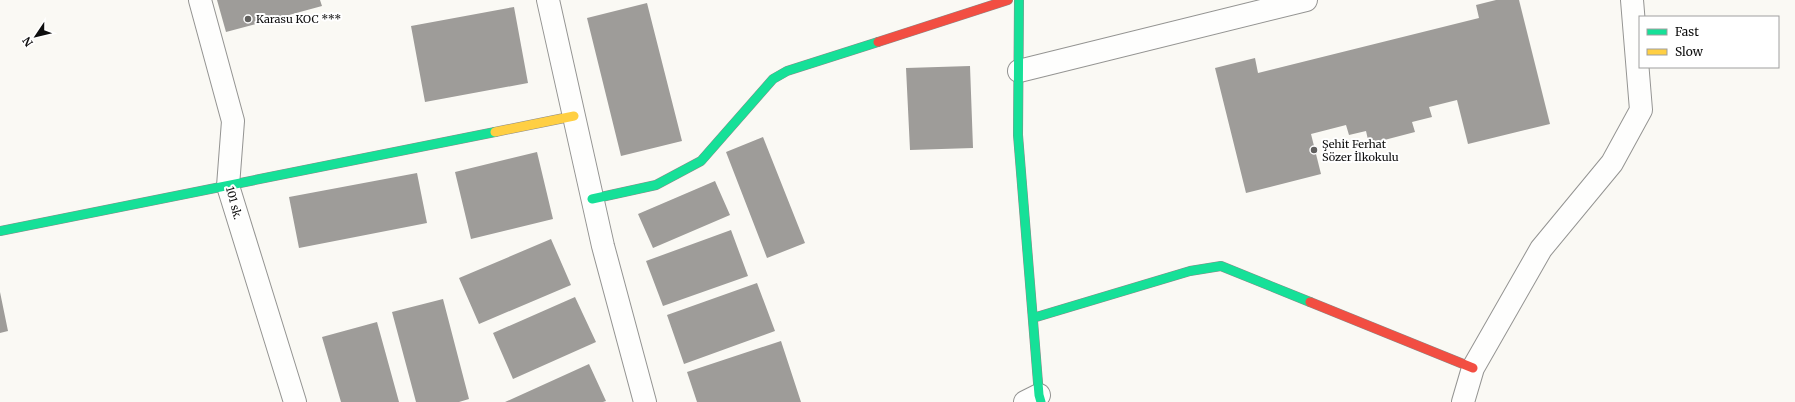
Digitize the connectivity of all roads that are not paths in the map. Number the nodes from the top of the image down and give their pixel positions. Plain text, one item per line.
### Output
1 (200, 0) edge
2 (548, 0) edge
3 (1008, 0) edge
4 (1019, 0) edge
5 (1306, 0) edge
6 (1632, 0) edge
7 (1019, 71) junction
8 (574, 116) junction
9 (228, 186) junction
10 (592, 199) junction
11 (0, 231) edge
12 (1033, 318) junction
13 (1472, 368) junction
14 (1035, 400) edge
15 (295, 402) edge
16 (645, 402) edge
17 (1463, 402) edge

1 - 9 street, 101 sk.
2 - 8 street
3 - 10 street
4 - 7 street
5 - 7 street
6 - 13 street
7 - 12 street
8 - 9 street
8 - 10 street
9 - 11 street
9 - 15 street, 101 sk.
10 - 16 street
12 - 13 street
12 - 14 street
13 - 17 street

